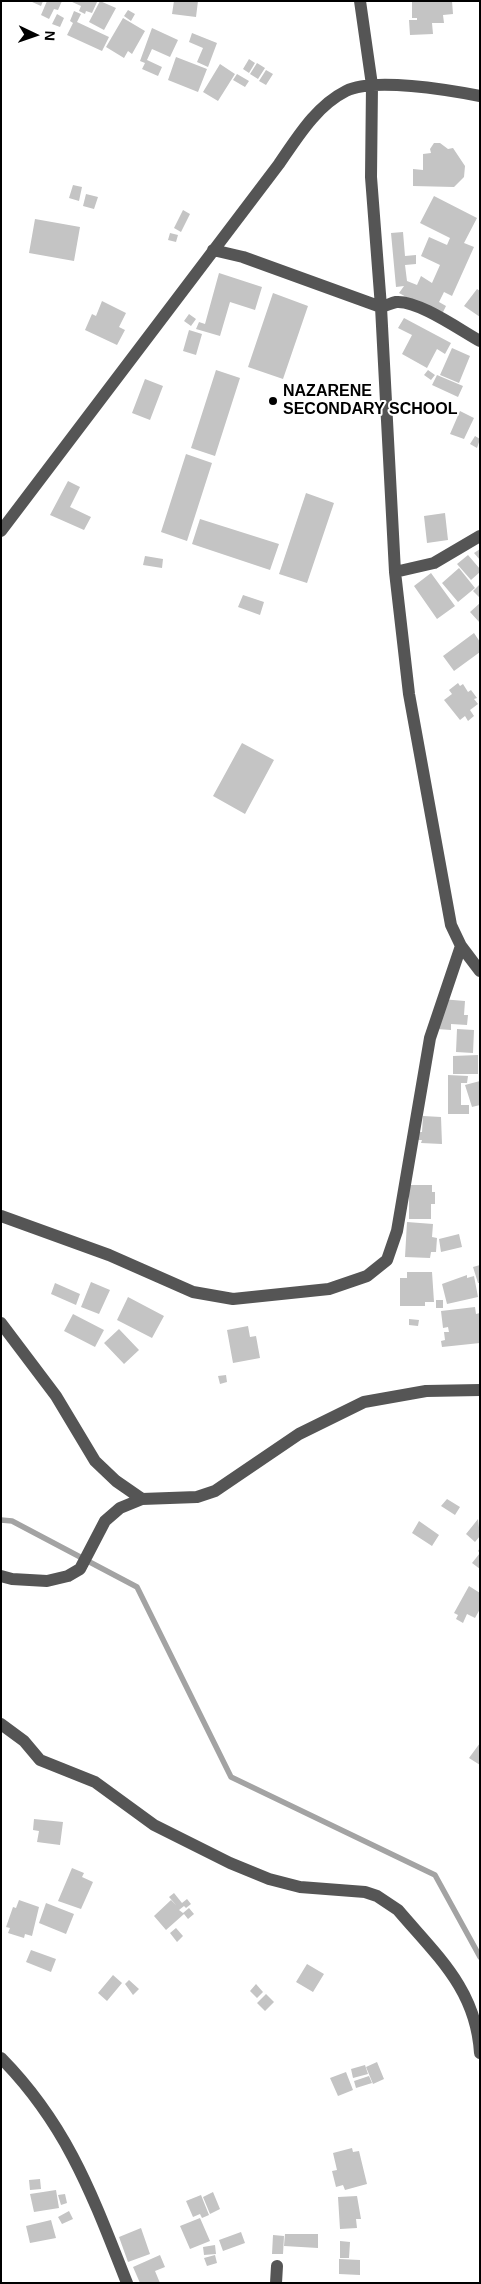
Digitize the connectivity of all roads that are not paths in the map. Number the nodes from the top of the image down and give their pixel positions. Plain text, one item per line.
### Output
1 (360, 1) edge
2 (372, 85) junction
3 (480, 96) edge
4 (213, 250) junction
5 (381, 307) junction
6 (480, 340) edge
7 (1, 531) edge
8 (480, 536) edge
9 (395, 572) junction
10 (461, 946) junction
11 (480, 971) edge
12 (1, 1216) edge
13 (1, 1322) edge
14 (480, 1390) edge
15 (142, 1499) junction
16 (1, 1576) edge
17 (1, 1724) edge
18 (480, 2053) edge
19 (1, 2058) edge
20 (277, 2266) dead end
21 (127, 2283) edge
22 (276, 2283) edge

1 - 2 street
2 - 3 street
2 - 4 street
2 - 5 street
4 - 5 street
4 - 7 street
5 - 6 street
5 - 9 street
8 - 9 street
9 - 10 street
10 - 11 street
10 - 12 street
13 - 15 street
14 - 15 street
15 - 16 street
17 - 18 street
19 - 21 street
20 - 22 street

